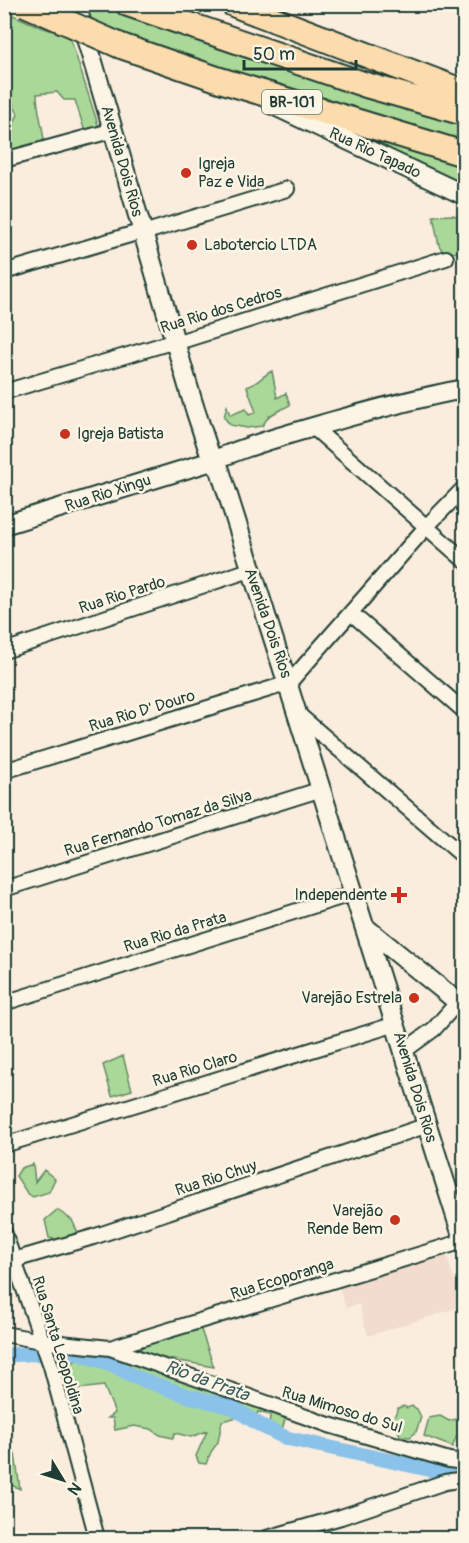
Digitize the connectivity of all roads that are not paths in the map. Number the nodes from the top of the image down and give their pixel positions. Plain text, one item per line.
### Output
1 (25, 4) edge
2 (76, 4) edge
3 (128, 4) edge
4 (232, 4) edge
5 (220, 80) junction
6 (465, 92) edge
7 (465, 113) edge
8 (114, 130) junction
9 (465, 154) edge
10 (4, 160) edge
11 (287, 189) dead end
12 (465, 195) edge
13 (143, 233) junction
14 (446, 258) dead end
15 (4, 272) edge
16 (175, 343) junction
17 (465, 389) edge
18 (4, 392) edge
19 (313, 427) junction
20 (212, 461) junction
21 (465, 488) edge
22 (4, 525) edge
23 (426, 527) junction
24 (465, 560) edge
25 (250, 570) junction
26 (351, 613) junction
27 (4, 651) edge
28 (289, 683) junction
29 (465, 711) edge
30 (298, 714) junction
31 (4, 771) edge
32 (322, 789) junction
33 (465, 857) edge
34 (4, 889) edge
35 (354, 893) junction
36 (365, 927) junction
37 (463, 1001) edge
38 (4, 1003) edge
39 (396, 1024) junction
40 (404, 1051) junction
41 (428, 1125) junction
42 (4, 1145) edge
43 (4, 1232) edge
44 (464, 1242) edge
45 (14, 1260) junction
46 (4, 1334) edge
47 (43, 1344) junction
48 (110, 1348) junction
49 (465, 1462) edge
50 (465, 1479) edge
51 (97, 1539) edge
52 (267, 1539) edge

1 - 5 highway, BR-101, bridge
2 - 8 main road, Avenida Dois Rios
3 - 7 highway, BR-101
4 - 6 highway
5 - 9 highway, BR-101
5 - 12 main road, Rua Rio Tapado
8 - 10 street
8 - 13 main road, Avenida Dois Rios
11 - 13 street
13 - 15 street
13 - 16 main road, Avenida Dois Rios
14 - 16 street, Rua Rio dos Cedros
16 - 18 street, Rua Rio dos Cedros
16 - 20 main road, Avenida Dois Rios
17 - 19 main road
19 - 20 main road
19 - 23 street
20 - 22 main road, Rua Rio Xingu
20 - 25 main road, Avenida Dois Rios
21 - 23 street
23 - 24 street
23 - 26 street
25 - 27 street, Rua Rio Pardo
25 - 28 main road, Avenida Dois Rios
26 - 28 street
26 - 29 street
28 - 30 main road, Avenida Dois Rios
28 - 31 street, Rua Rio D' Douro
30 - 32 main road, Avenida Dois Rios
30 - 33 street
32 - 34 street, Rua Fernando Tomaz da Silva
32 - 35 main road, Avenida Dois Rios
35 - 36 main road, Avenida Dois Rios
35 - 38 street, Rua Rio da Prata
36 - 37 main road
36 - 39 main road, Avenida Dois Rios
37 - 40 street
39 - 40 main road, Avenida Dois Rios
39 - 42 street, Rua Rio Claro
40 - 41 main road, Avenida Dois Rios
41 - 44 main road, Avenida Dois Rios
41 - 45 street, Rua Rio Chuy
43 - 45 street, Rua Santa Leopoldina
44 - 48 street, Rua Ecoporanga
45 - 47 street, Rua Santa Leopoldina
46 - 47 street
47 - 48 street
47 - 51 street, Rua Santa Leopoldina
48 - 49 street, Rua Mimoso do Sul
50 - 52 street

